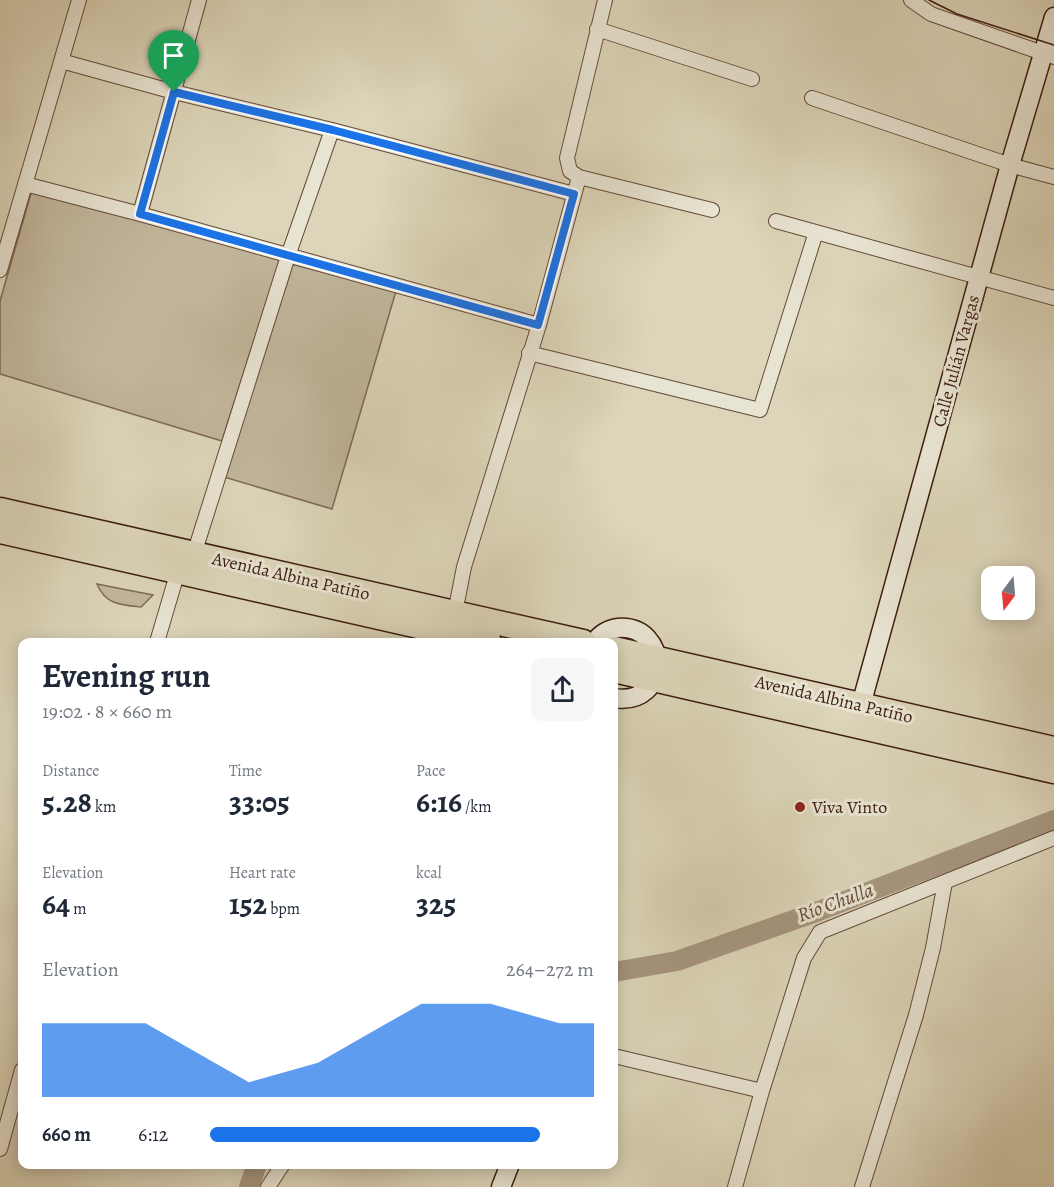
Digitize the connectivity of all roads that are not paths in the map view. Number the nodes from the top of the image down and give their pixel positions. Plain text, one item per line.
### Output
1 (78, 0) edge
2 (199, 0) edge
3 (604, 0) edge
4 (911, 0) edge
5 (1052, 26) edge
6 (597, 29) junction
7 (1048, 55) edge
8 (61, 62) junction
9 (752, 79) dead end
10 (174, 92) junction
11 (812, 98) dead end
12 (333, 130) junction
13 (1010, 165) junction
14 (579, 177) junction
15 (1054, 177) edge
16 (25, 184) junction
17 (574, 194) junction
18 (712, 210) dead end
19 (140, 214) junction
20 (776, 221) dead end
21 (816, 232) junction
22 (288, 256) junction
23 (0, 270) edge
24 (979, 278) junction
25 (1054, 298) edge
26 (538, 325) junction
27 (529, 353) junction
28 (0, 510) edge
29 (0, 531) edge
30 (186, 563) junction
31 (455, 613) junction
32 (158, 638) edge
33 (474, 638) edge
34 (565, 638) edge
35 (598, 638) edge
36 (618, 651) edge
37 (656, 669) junction
38 (618, 670) edge
39 (618, 698) edge
40 (861, 705) junction
41 (1054, 750) edge
42 (1054, 771) edge
43 (1054, 838) edge
44 (945, 882) junction
45 (618, 1057) edge
46 (18, 1084) edge
47 (762, 1091) junction
48 (0, 1149) edge
49 (280, 1169) edge
50 (508, 1169) edge
51 (268, 1187) edge
52 (501, 1187) edge
53 (735, 1187) edge
54 (862, 1187) edge

1 - 8 street
2 - 10 street
3 - 6 street
4 - 7 street
5 - 7 main road, Calle Julián Vargas
6 - 9 street
6 - 14 street
7 - 13 main road, Calle Julián Vargas
8 - 10 street
8 - 16 street
10 - 12 street
10 - 19 street
11 - 13 street
12 - 17 street
12 - 22 street
13 - 15 street
13 - 24 main road, Calle Julián Vargas
14 - 17 street
14 - 18 street
16 - 19 street
16 - 23 street
17 - 26 street
19 - 22 street
20 - 21 street
21 - 24 street
21 - 27 street
22 - 26 street
22 - 30 street
24 - 25 street
24 - 40 main road, Calle Julián Vargas
26 - 27 street
27 - 31 street
28 - 30 highway, Avenida Albina Patiño
29 - 30 highway, Avenida Albina Patiño
30 - 31 highway, Avenida Albina Patiño
30 - 32 street
30 - 33 highway, Avenida Albina Patiño
31 - 34 highway, Avenida Albina Patiño
35 - 37 main road
36 - 37 highway, Avenida Albina Patiño
37 - 38 highway, Avenida Albina Patiño
37 - 39 main road
37 - 40 highway, Avenida Albina Patiño
37 - 42 highway, Avenida Albina Patiño
40 - 41 highway, Avenida Albina Patiño
43 - 44 street
44 - 47 street
44 - 54 street
45 - 47 street
46 - 48 street
47 - 53 street
49 - 51 street
50 - 52 main road

